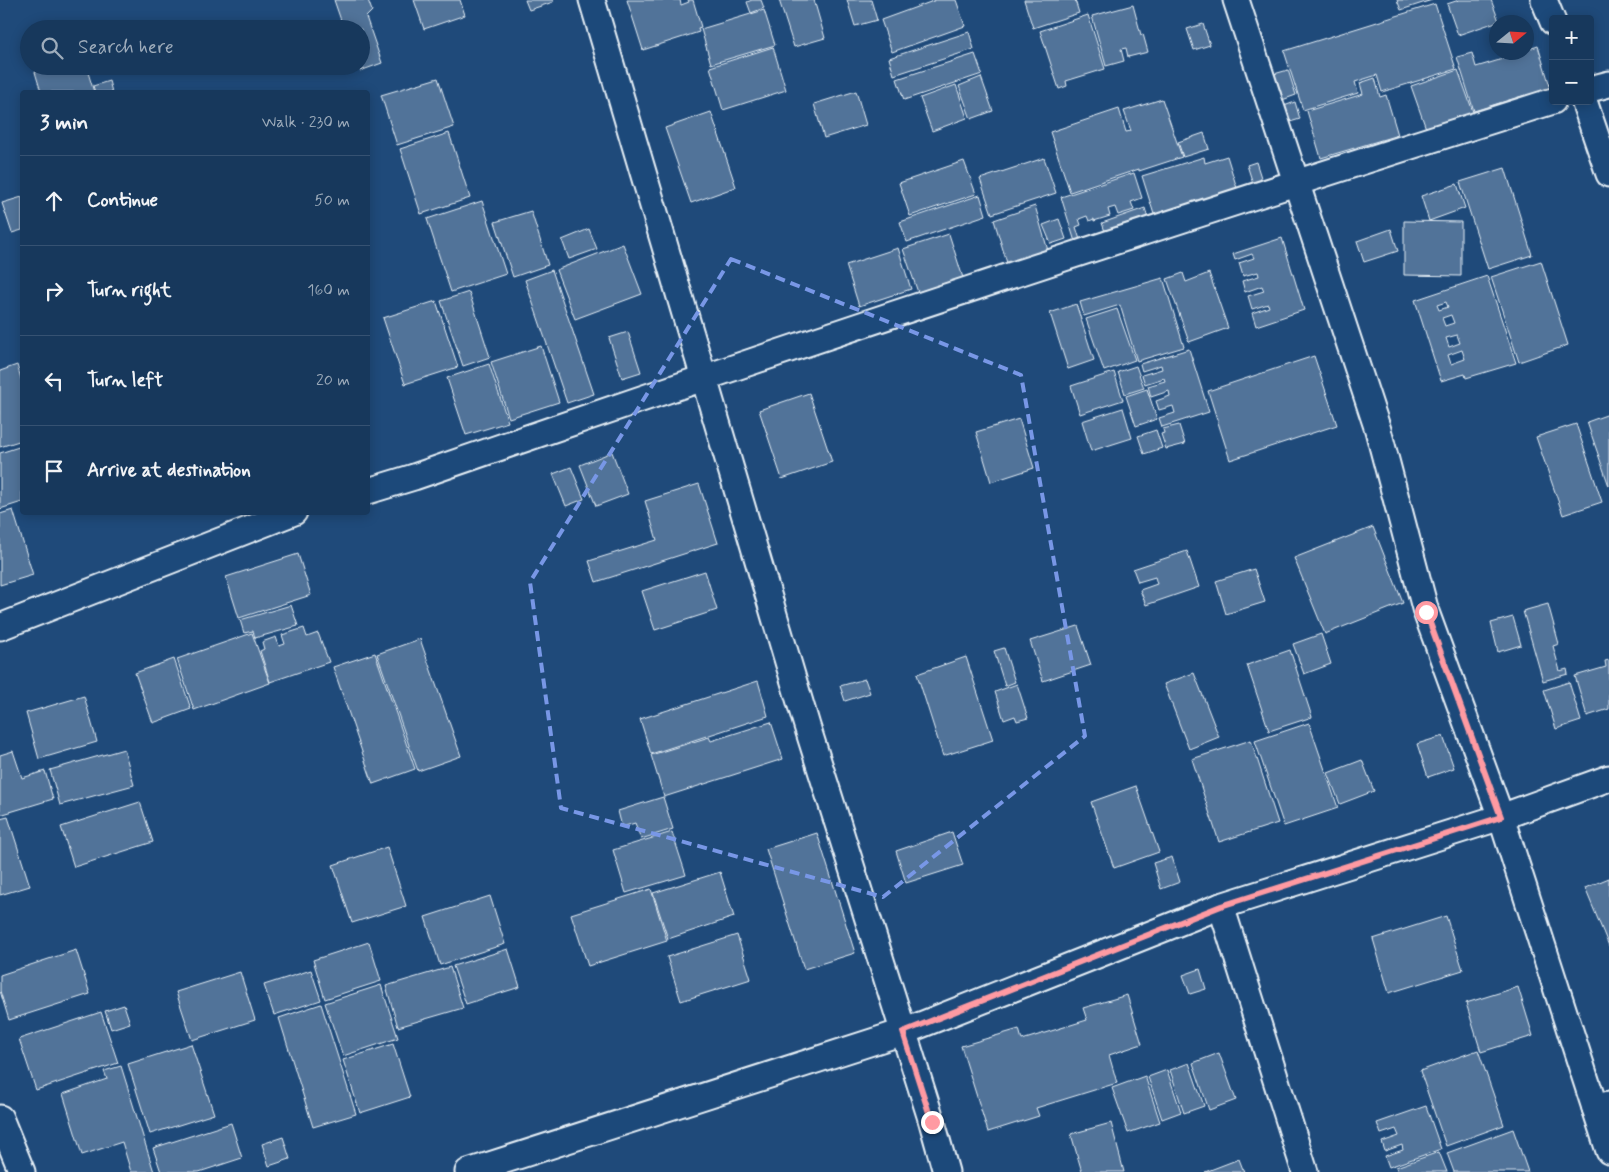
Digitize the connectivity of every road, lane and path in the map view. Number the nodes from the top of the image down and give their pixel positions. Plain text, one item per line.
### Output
1 (592, 0) edge
2 (1236, 0) edge
3 (1544, 0) edge
4 (1550, 15) edge
5 (1609, 84) edge
6 (1594, 88) edge
7 (1549, 102) edge
8 (1585, 105) edge
9 (1609, 174) edge
10 (1296, 182) junction
11 (703, 376) junction
12 (370, 490) edge
13 (286, 515) edge
14 (0, 627) edge
15 (1609, 778) edge
16 (1501, 817) junction
17 (1221, 906) junction
18 (903, 1032) junction
19 (1602, 1106) edge
20 (0, 1118) edge
21 (1609, 1151) edge
22 (22, 1172) edge
23 (468, 1172) edge
24 (946, 1172) edge
25 (1305, 1172) edge

1 - 11 street
2 - 10 street
3 - 4 street
5 - 6 street
7 - 10 street
8 - 9 street
10 - 11 street
10 - 16 street
11 - 12 street
11 - 18 street
13 - 14 street
15 - 16 street
16 - 17 street
16 - 19 street
17 - 18 street
17 - 25 street
18 - 23 street
18 - 24 street
19 - 21 street
20 - 22 street

